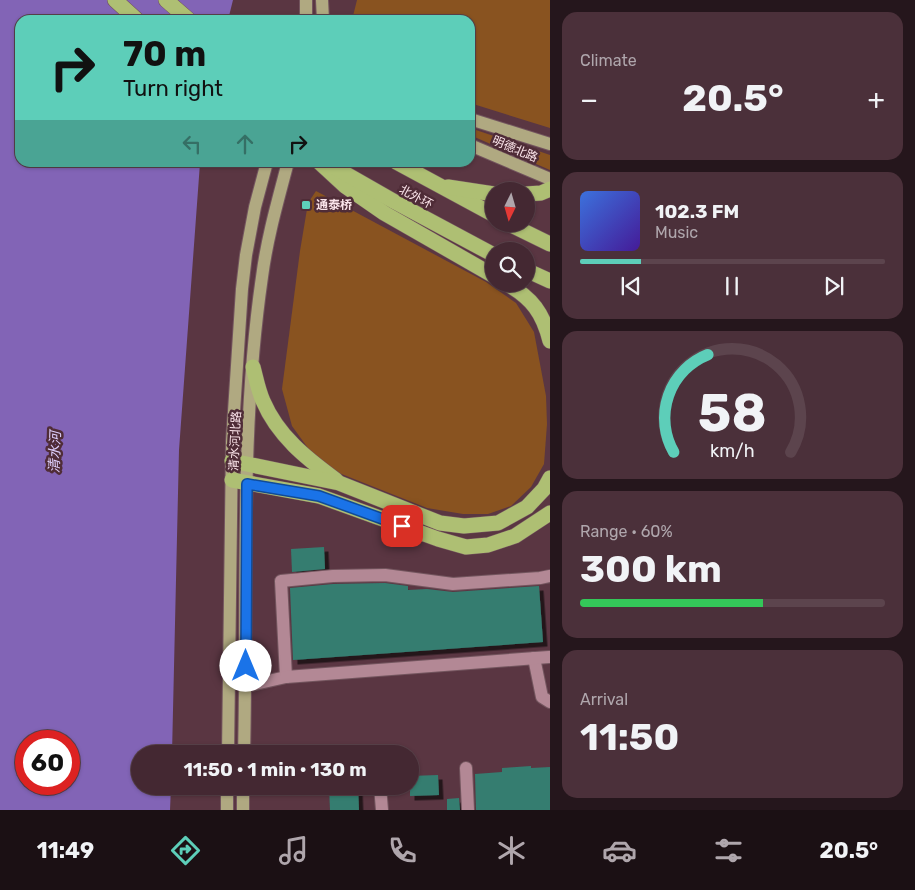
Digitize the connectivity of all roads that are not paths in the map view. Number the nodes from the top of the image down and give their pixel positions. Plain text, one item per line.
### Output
1 (115, 0) edge
2 (166, 0) edge
3 (306, 0) edge
4 (322, 0) edge
5 (132, 15) edge
6 (183, 15) edge
7 (306, 15) edge
8 (323, 15) edge
9 (475, 121) edge
10 (550, 144) edge
11 (475, 147) edge
12 (266, 167) edge
13 (287, 167) edge
14 (324, 167) edge
15 (335, 167) edge
16 (405, 167) edge
17 (550, 179) edge
18 (437, 185) junction
19 (550, 189) edge
20 (485, 193) edge
21 (535, 193) edge
22 (485, 211) edge
23 (525, 232) edge
24 (550, 244) edge
25 (485, 250) edge
26 (485, 271) edge
27 (535, 274) edge
28 (550, 281) edge
29 (520, 292) edge
30 (550, 341) edge
31 (253, 367) junction
32 (240, 463) junction
33 (550, 478) edge
34 (240, 482) junction
35 (339, 483) junction
36 (550, 513) edge
37 (550, 576) edge
38 (549, 657) edge
39 (534, 658) junction
40 (286, 677) junction
41 (246, 686) junction
42 (550, 702) edge
43 (228, 745) edge
44 (244, 745) edge
45 (466, 768) dead end
46 (227, 795) edge
47 (243, 795) edge
48 (381, 795) edge
49 (227, 810) edge
50 (243, 810) edge
51 (382, 810) edge
52 (468, 810) edge

1 - 5 highway
2 - 6 highway
3 - 7 main road
4 - 8 main road
9 - 10 main road, 明德北路
11 - 17 main road, 明德北路
12 - 32 main road, 清水河北路
13 - 31 main road, 清水河北路
14 - 26 highway
15 - 25 highway, 北外环
16 - 18 highway, 北外环
18 - 20 highway
18 - 22 highway, 北外环
19 - 21 highway
23 - 24 highway
27 - 28 highway
29 - 30 highway
31 - 32 main road, 清水河北路
31 - 35 highway
32 - 34 main road, 清水河北路
32 - 35 highway
33 - 35 highway
34 - 36 highway
34 - 41 main road, 清水河北路
34 - 43 main road, 清水河北路
37 - 40 street
38 - 39 street
39 - 40 street
39 - 42 street
40 - 41 street
41 - 44 main road, 清水河北路
45 - 52 street
46 - 49 main road
47 - 50 main road
48 - 51 street

